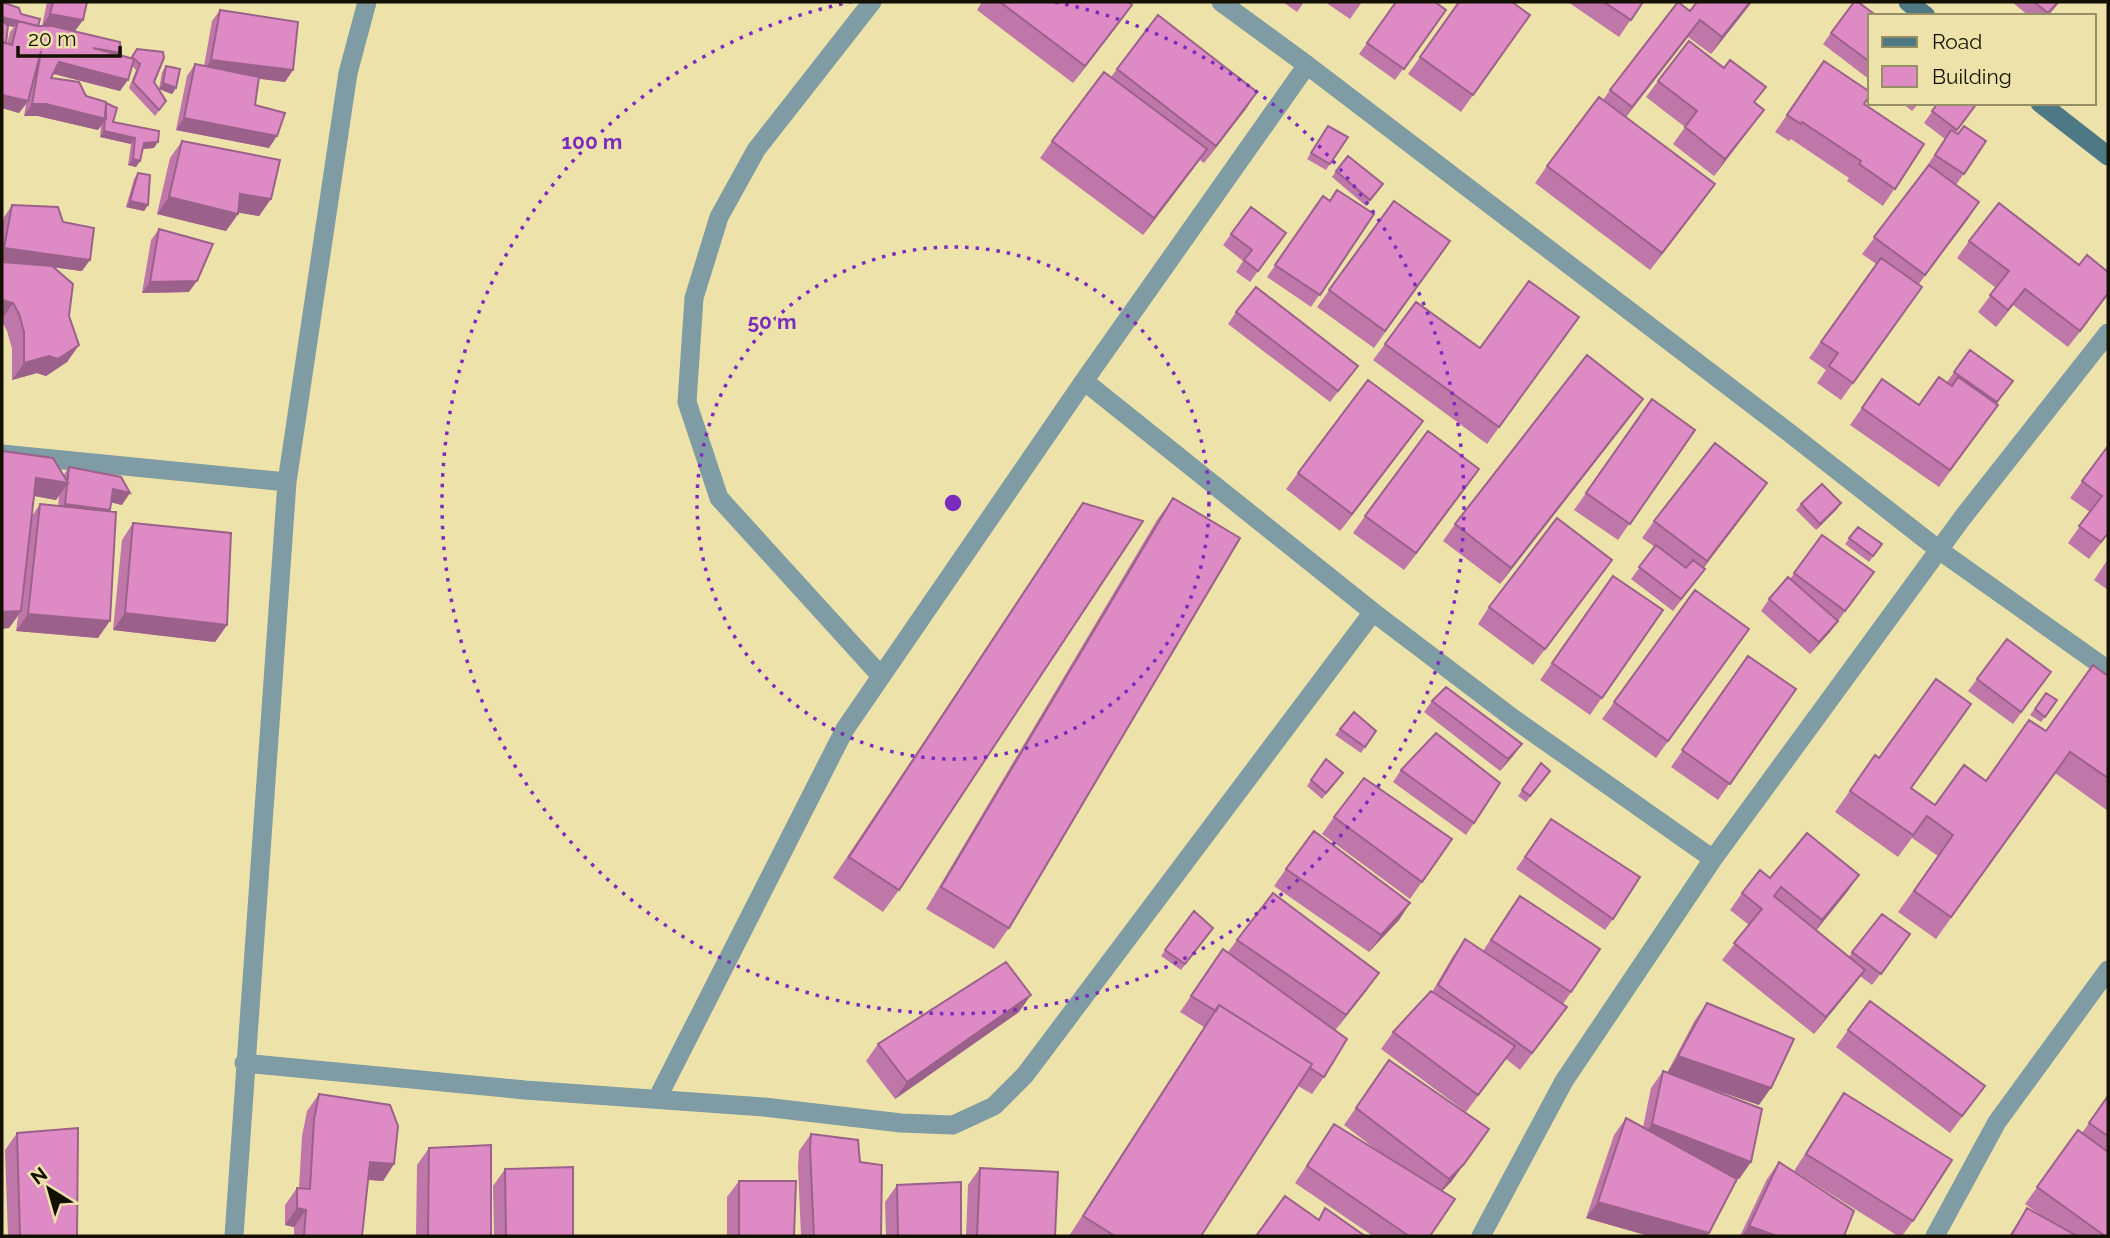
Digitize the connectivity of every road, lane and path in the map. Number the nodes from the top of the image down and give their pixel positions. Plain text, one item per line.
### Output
1 (367, 2) edge
2 (872, 2) edge
3 (1221, 2) edge
4 (1908, 2) edge
5 (1923, 14) edge
6 (1307, 65) junction
7 (2043, 105) edge
8 (2108, 156) edge
9 (2108, 333) edge
10 (1084, 381) junction
11 (2, 454) edge
12 (287, 482) junction
13 (1939, 550) junction
14 (1373, 612) junction
15 (2108, 670) edge
16 (881, 676) junction
17 (1713, 859) junction
18 (2108, 970) edge
19 (244, 1063) junction
20 (657, 1099) junction
21 (234, 1236) edge
22 (1481, 1236) edge
23 (1935, 1236) edge

1 - 12 street
2 - 16 street
3 - 6 street
4 - 5 main road
6 - 10 street
6 - 13 street
7 - 8 main road
9 - 13 street
10 - 14 street
10 - 16 street
11 - 12 street
12 - 19 street
13 - 15 street
13 - 17 street
14 - 17 street
14 - 20 street
16 - 20 street
17 - 22 street
18 - 23 street
19 - 20 street
19 - 21 street

